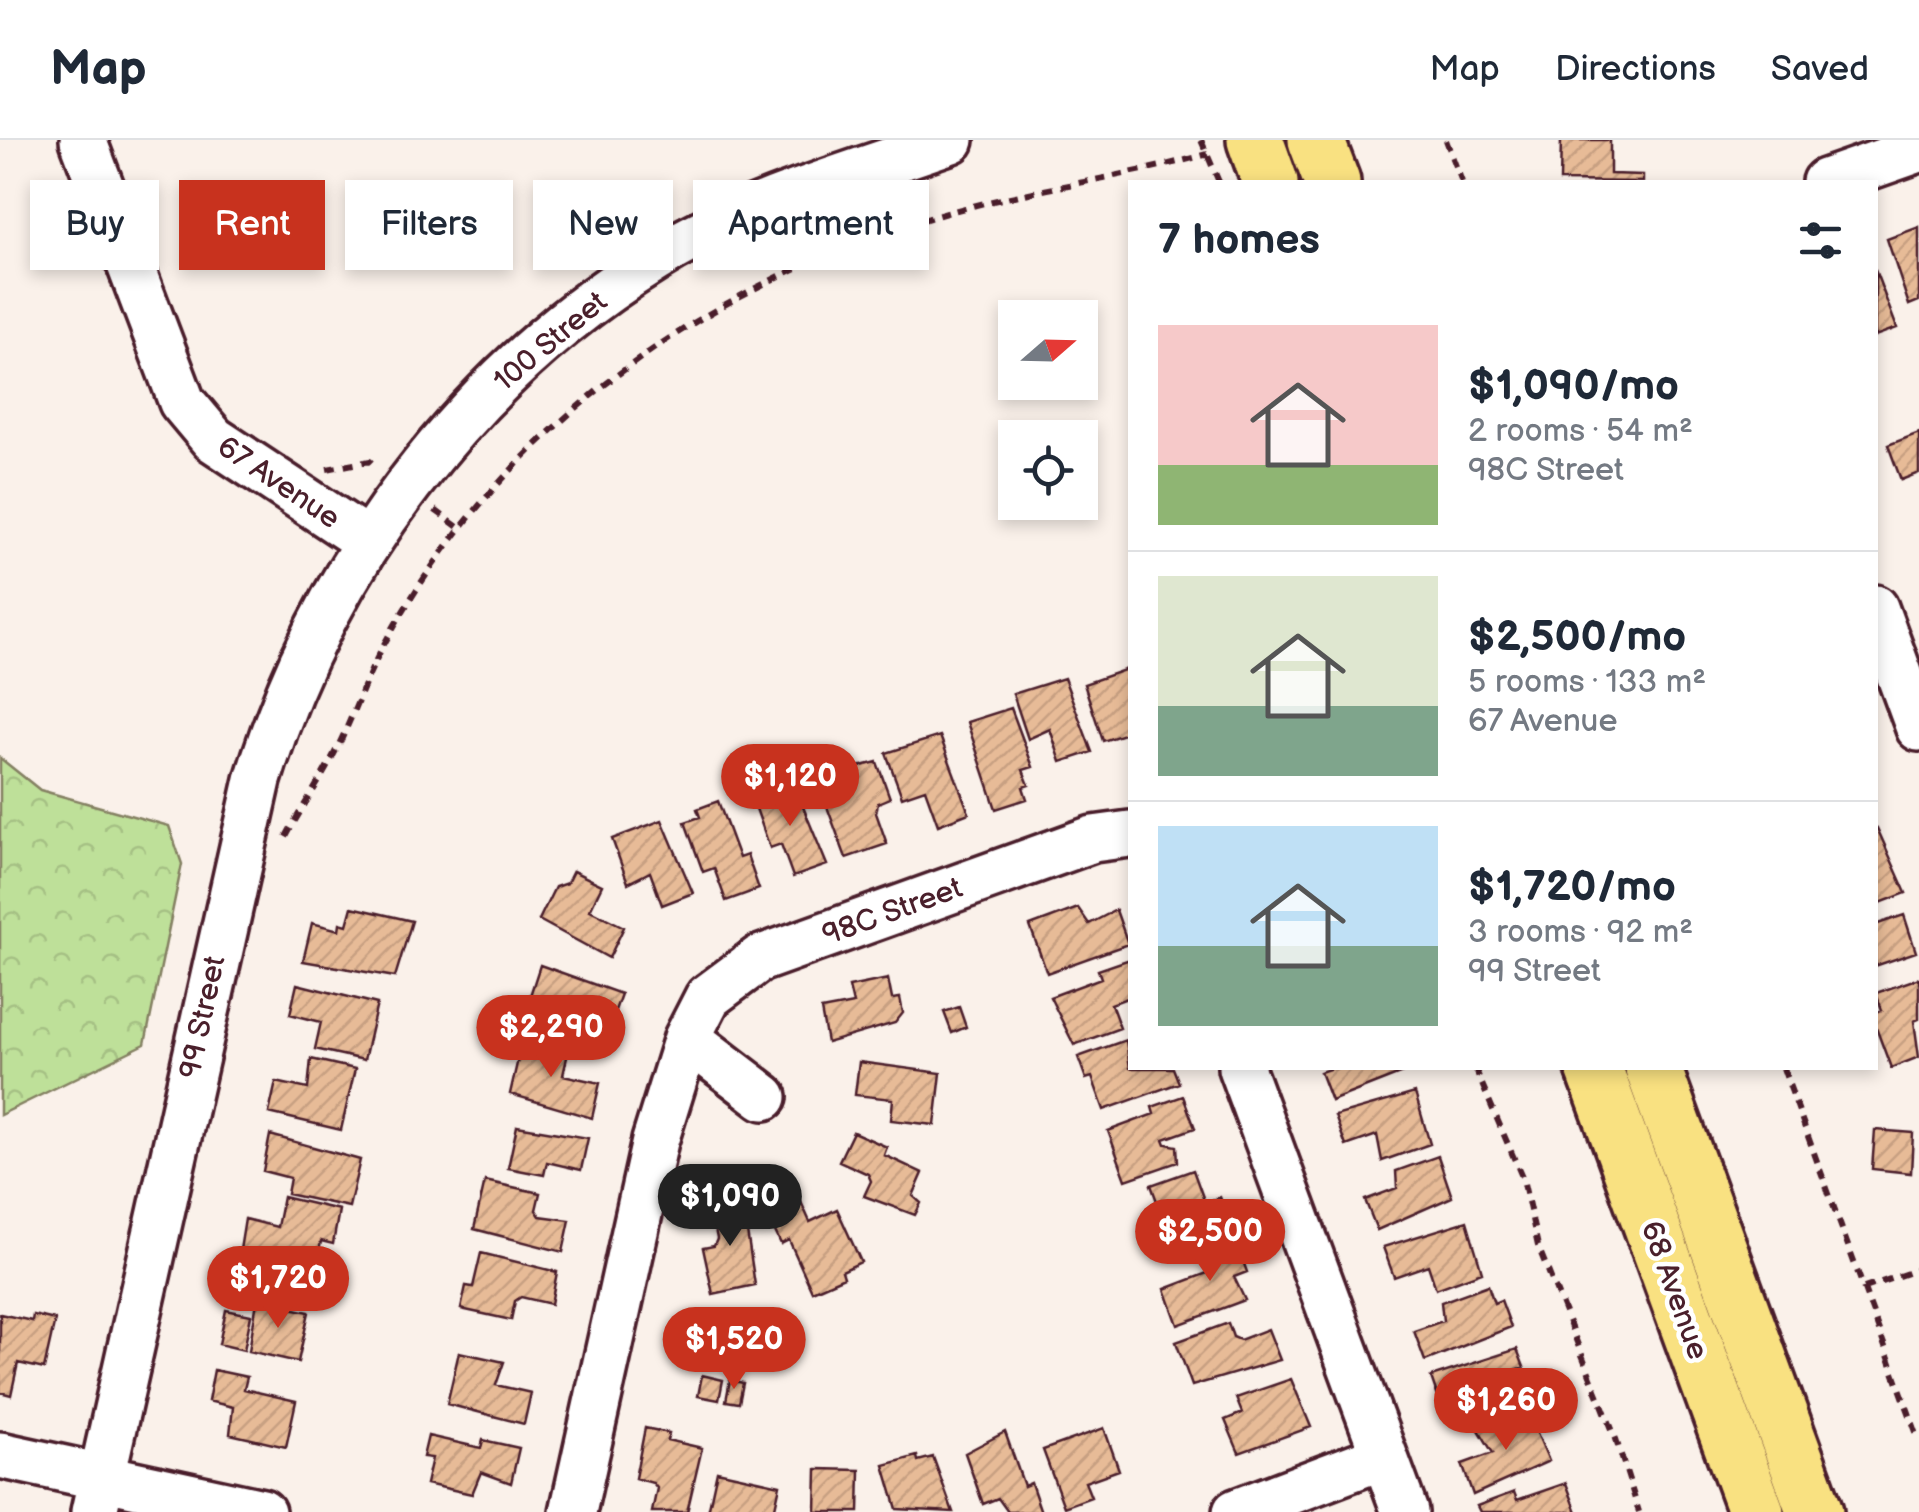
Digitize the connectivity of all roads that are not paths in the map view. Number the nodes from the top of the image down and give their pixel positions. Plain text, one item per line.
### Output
1 (83, 140) edge
2 (951, 140) edge
3 (1316, 140) edge
4 (1232, 147) edge
5 (1919, 149) edge
6 (1268, 180) edge
7 (1331, 180) edge
8 (1831, 180) edge
9 (367, 542) junction
10 (1878, 616) edge
11 (1919, 728) edge
12 (1128, 834) edge
13 (687, 1038) junction
14 (1242, 1070) edge
15 (1595, 1070) edge
16 (1655, 1070) edge
17 (764, 1098) dead end
18 (0, 1454) edge
19 (1384, 1456) junction
20 (98, 1495) edge
21 (262, 1512) edge
22 (573, 1512) edge
23 (1236, 1512) edge
24 (1405, 1512) edge
25 (1756, 1512) edge
26 (1815, 1512) edge

1 - 9 street, 67 Avenue
2 - 9 street, 100 Street
3 - 7 main road
4 - 6 main road
5 - 8 street
9 - 20 street, 99 Street
10 - 11 street
12 - 13 street, 98C Street
13 - 17 street
13 - 22 street, 98C Street
14 - 19 street
15 - 25 main road, 68 Avenue
16 - 26 main road, 68 Avenue
18 - 20 street
19 - 23 street
19 - 24 street
20 - 21 street

